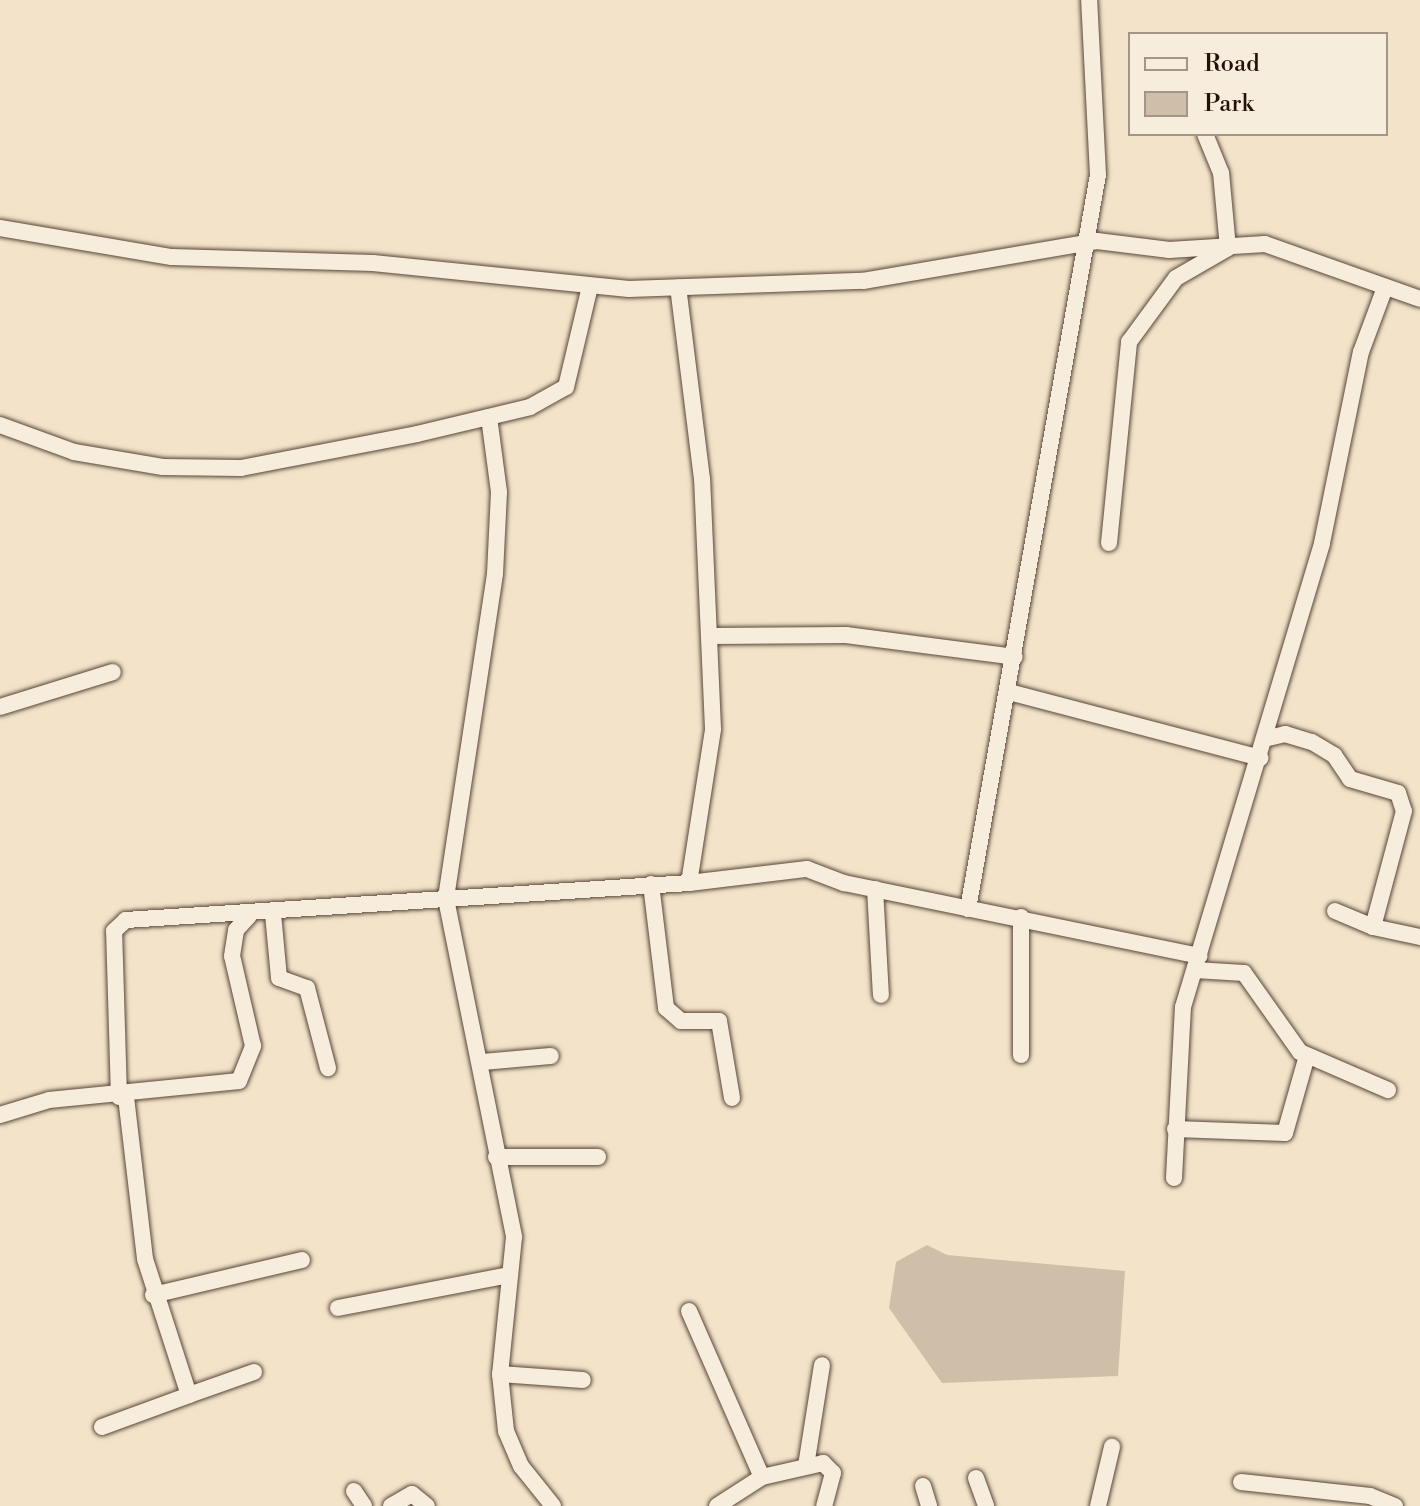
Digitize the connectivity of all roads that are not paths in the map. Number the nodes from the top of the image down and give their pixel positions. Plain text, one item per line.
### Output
1 (1089, 0) edge
2 (1206, 136) edge
3 (0, 228) edge
4 (1082, 242) junction
5 (1228, 248) junction
6 (1169, 250) junction
7 (1176, 278) junction
8 (590, 286) junction
9 (678, 287) junction
10 (1384, 290) junction
11 (1420, 299) edge
12 (489, 417) junction
13 (0, 425) edge
14 (1319, 519) dead end
15 (1109, 543) dead end
16 (711, 636) junction
17 (1015, 657) junction
18 (113, 672) dead end
19 (1009, 692) junction
20 (0, 707) edge
21 (1264, 739) junction
22 (1260, 758) junction
23 (1413, 805) edge
24 (689, 883) junction
25 (651, 884) junction
26 (875, 889) junction
27 (446, 899) junction
28 (968, 909) junction
29 (1335, 911) dead end
30 (273, 914) junction
31 (249, 916) junction
32 (1021, 917) junction
33 (1373, 927) junction
34 (1420, 937) edge
35 (1198, 963) junction
36 (881, 995) dead end
37 (1021, 1055) dead end
38 (551, 1056) dead end
39 (1307, 1056) junction
40 (482, 1062) junction
41 (328, 1068) dead end
42 (1388, 1090) dead end
43 (122, 1097) junction
44 (732, 1098) dead end
45 (0, 1115) edge
46 (1175, 1129) junction
47 (496, 1157) junction
48 (598, 1157) dead end
49 (1174, 1178) dead end
50 (302, 1260) dead end
51 (510, 1275) junction
52 (153, 1295) junction
53 (338, 1308) dead end
54 (689, 1311) dead end
55 (822, 1365) dead end
56 (254, 1372) dead end
57 (500, 1374) junction
58 (583, 1380) dead end
59 (189, 1395) junction
60 (102, 1427) dead end
61 (1112, 1447) dead end
62 (806, 1466) junction
63 (762, 1477) junction
64 (976, 1478) dead end
65 (1241, 1482) dead end
66 (923, 1486) dead end
67 (354, 1491) dead end
68 (364, 1506) edge
69 (391, 1506) edge
70 (427, 1506) edge
71 (553, 1506) edge
72 (717, 1506) edge
73 (824, 1506) edge
74 (929, 1506) edge
75 (986, 1506) edge
76 (1098, 1506) edge
77 (1395, 1506) edge

1 - 4 street
2 - 5 street
3 - 8 street
4 - 6 street
4 - 9 street
4 - 17 street
5 - 6 street
5 - 7 street
5 - 10 street
6 - 7 street
7 - 15 street
8 - 9 street
8 - 12 street
9 - 16 street
10 - 11 street
10 - 14 street
10 - 21 street
12 - 13 street
12 - 27 street
16 - 17 street
16 - 24 street
17 - 19 street
18 - 20 street
19 - 22 street
19 - 28 street
21 - 22 street
21 - 23 street
22 - 35 street
23 - 33 street
24 - 25 street
24 - 26 street
25 - 27 street
25 - 44 street
26 - 28 street
26 - 36 street
27 - 30 street
27 - 40 street
28 - 32 street
29 - 33 street
30 - 31 street
30 - 41 street
31 - 43 street
31 - 43 street
32 - 35 street
32 - 37 street
33 - 34 street
35 - 39 street
35 - 46 street
38 - 40 street
39 - 42 street
39 - 46 street
40 - 47 street
43 - 45 street
43 - 52 street
46 - 49 street
47 - 48 street
47 - 51 street
50 - 52 street
51 - 53 street
51 - 57 street
52 - 59 street
54 - 63 street
55 - 62 street
56 - 59 street
57 - 58 street
57 - 71 street
59 - 60 street
61 - 76 street
62 - 63 street
62 - 73 street
63 - 72 street
64 - 75 street
65 - 77 street
66 - 74 street
67 - 68 street
69 - 70 street

